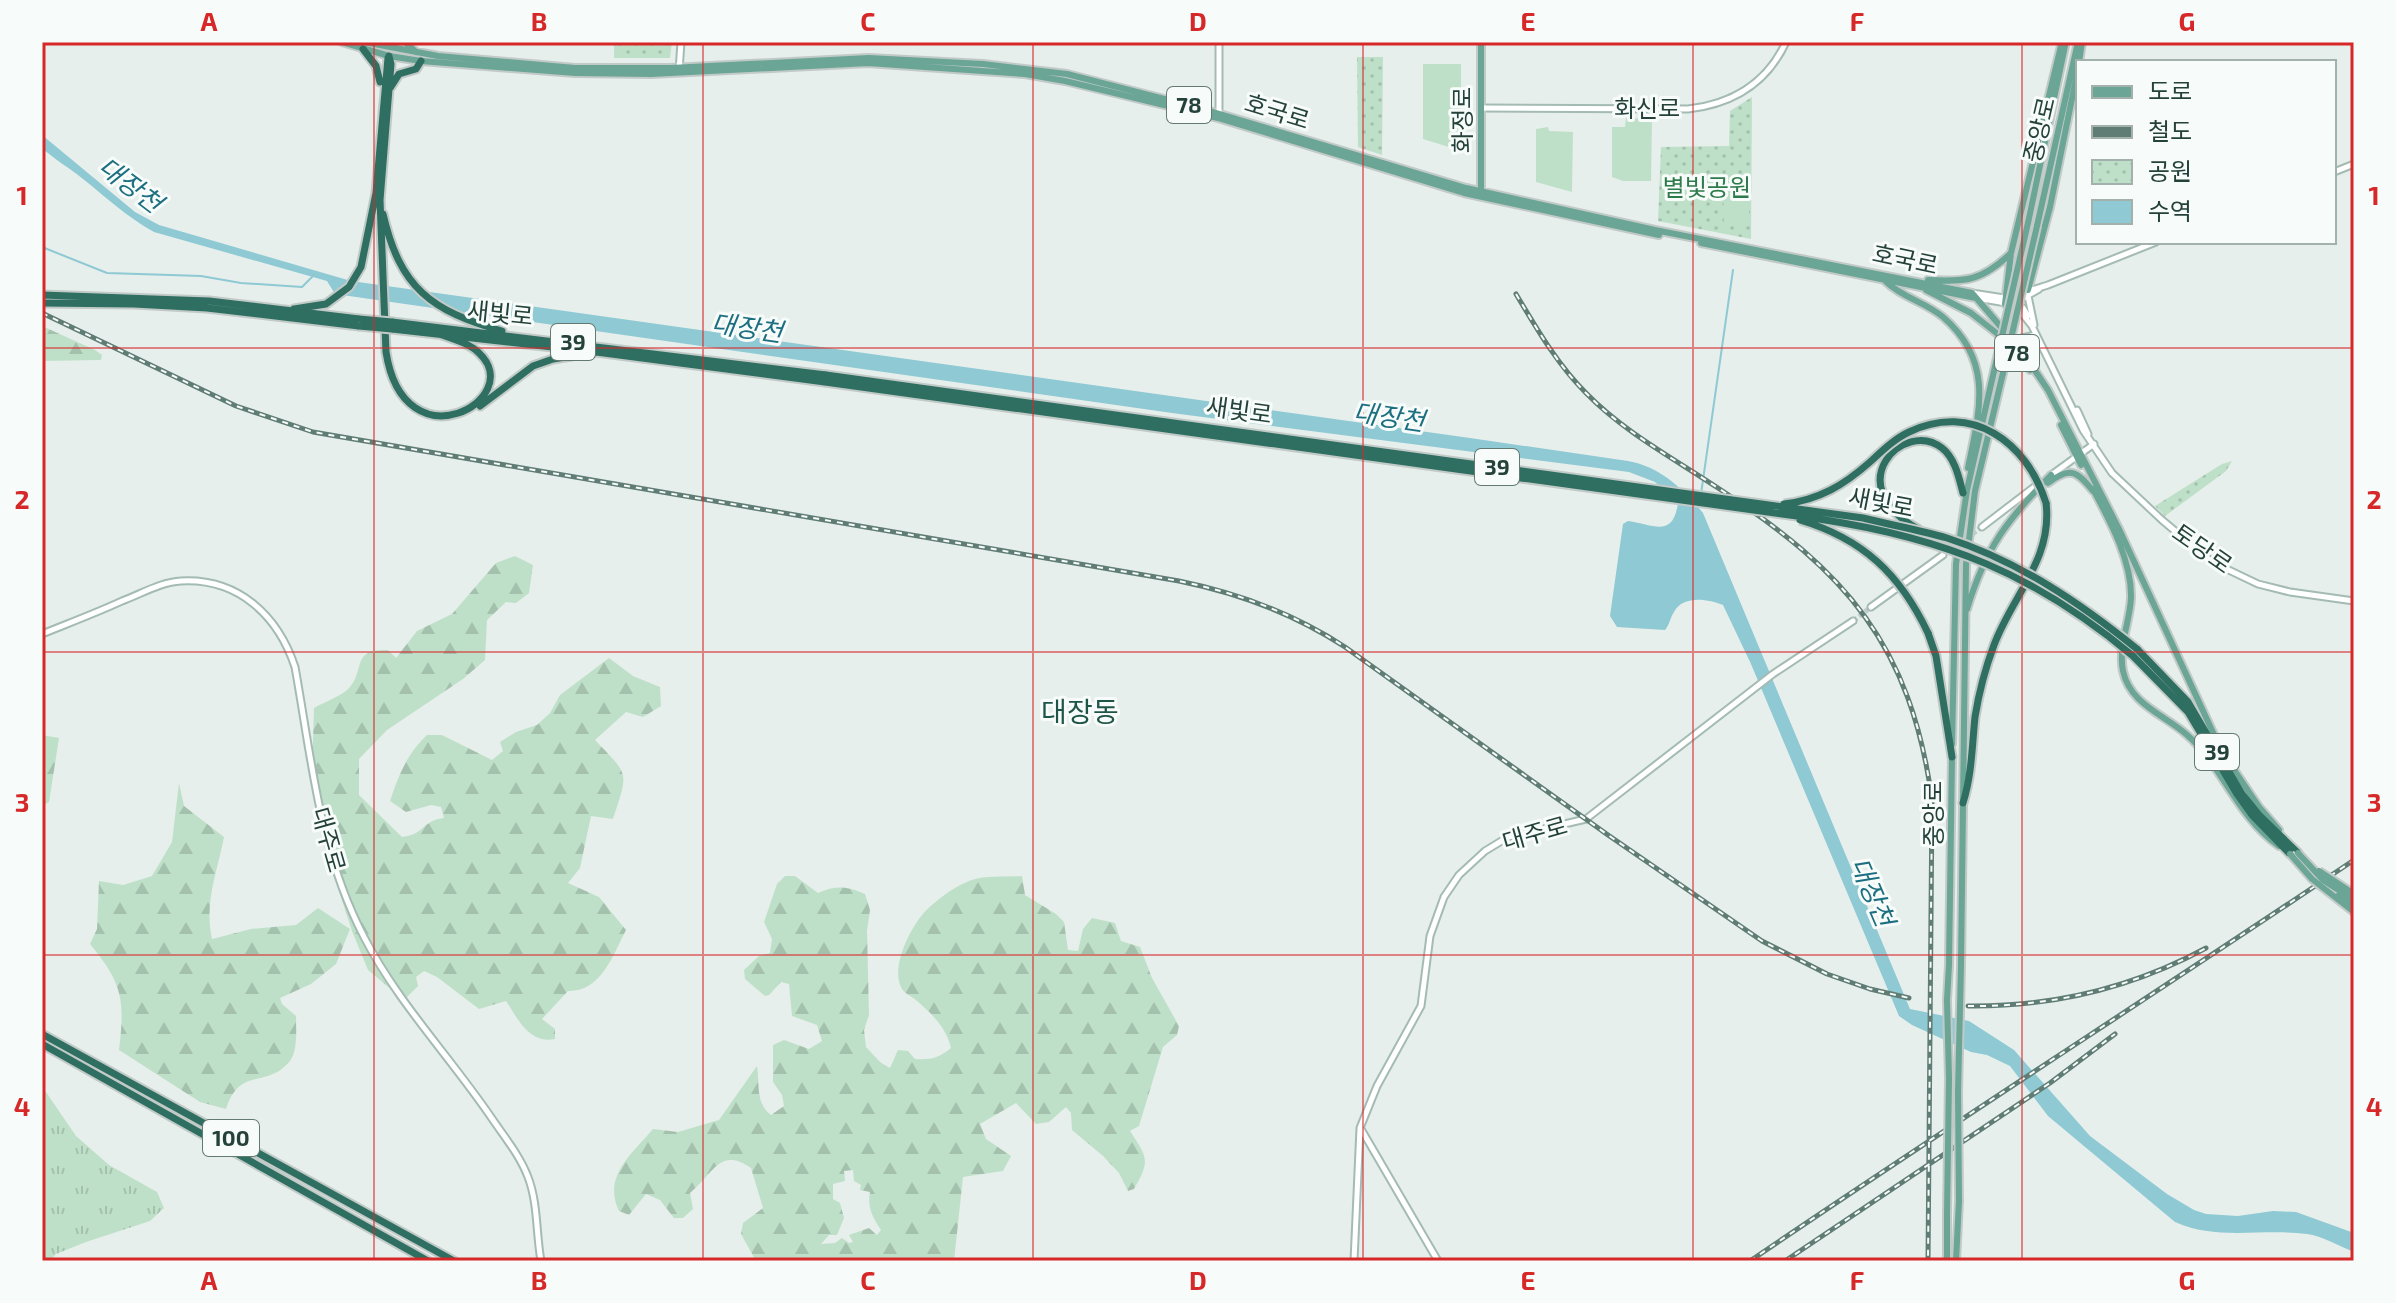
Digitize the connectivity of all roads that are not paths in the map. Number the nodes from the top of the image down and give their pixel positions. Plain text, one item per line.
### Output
1 (342, 42) edge
2 (405, 42) edge
3 (681, 42) edge
4 (1219, 42) edge
5 (1481, 42) edge
6 (1786, 42) edge
7 (2064, 42) edge
8 (2080, 42) edge
9 (363, 46) edge
10 (390, 49) edge
11 (420, 57) junction
12 (678, 70) junction
13 (2076, 79) edge
14 (386, 89) junction
15 (1481, 108) junction
16 (1218, 116) junction
17 (377, 171) junction
18 (1481, 194) junction
19 (380, 200) junction
20 (2151, 244) edge
21 (2011, 253) junction
22 (379, 262) junction
23 (1908, 279) junction
24 (1884, 280) junction
25 (1920, 286) junction
26 (2043, 287) junction
27 (42, 295) edge
28 (1974, 295) junction
29 (2028, 295) junction
30 (2004, 301) junction
31 (2013, 302) junction
32 (42, 303) edge
33 (284, 310) junction
34 (2031, 320) junction
35 (387, 321) junction
36 (359, 322) junction
37 (439, 334) junction
38 (519, 335) junction
39 (2036, 335) junction
40 (596, 352) junction
41 (2024, 354) junction
42 (754, 369) junction
43 (826, 378) junction
44 (2088, 435) junction
45 (2094, 444) junction
46 (2078, 454) junction
47 (2051, 475) junction
48 (1963, 493) junction
49 (2032, 494) junction
50 (2096, 494) junction
51 (1774, 505) junction
52 (1778, 514) junction
53 (1982, 527) tunnel mouth
54 (1923, 532) junction
55 (1943, 555) dead end
56 (1956, 564) junction
57 (2354, 601) edge
58 (1871, 607) tunnel mouth
59 (1964, 620) junction
60 (1853, 621) tunnel mouth
61 (42, 634) edge
62 (2135, 653) junction
63 (1952, 757) junction
64 (1963, 803) junction
65 (2294, 853) junction
66 (2354, 894) edge
67 (2354, 903) edge
68 (2354, 912) edge
69 (43, 1037) edge
70 (42, 1051) edge
71 (77, 1064) junction
72 (1360, 1128) junction
73 (428, 1261) edge
74 (454, 1261) edge
75 (541, 1261) edge
76 (1354, 1261) edge
77 (1438, 1261) edge
78 (1947, 1261) edge
79 (1956, 1261) edge

1 - 9 main road, 호국로 / 78
2 - 11 main road
3 - 12 street
4 - 16 street
5 - 15 main road, 화정로
6 - 15 street, 화신로
7 - 21 main road
7 - 56 main road, 중앙로, bridge
8 - 59 main road, 중앙로, bridge
9 - 10 main road, 호국로 / 78
9 - 14 highway
10 - 11 main road, 호국로 / 78
10 - 14 highway
11 - 12 main road, 호국로 / 78
11 - 14 highway
12 - 16 main road, 호국로 / 78
13 - 29 main road
14 - 17 highway
14 - 19 highway
15 - 18 main road, 화정로
16 - 18 main road, 호국로 / 78
17 - 22 highway
17 - 33 highway
18 - 23 main road, 호국로 / 78
18 - 24 main road, 호국로 / 78
19 - 22 highway
19 - 38 highway
20 - 26 street
21 - 23 main road
21 - 30 main road
22 - 35 highway
23 - 28 main road, 호국로 / 78
24 - 25 main road, 호국로 / 78
24 - 48 main road
25 - 28 main road, 호국로
25 - 46 main road, 호국로 / 78
26 - 29 street
26 - 34 street
27 - 33 highway, 새빛로 / 39
28 - 30 street
28 - 41 main road, 78
29 - 30 street
29 - 31 street
29 - 34 street, 토당로
30 - 31 street, 토당로
30 - 34 street, 토당로
31 - 34 street, 토당로
32 - 36 highway, 새빛로 / 39
33 - 36 highway, 새빛로 / 39
34 - 39 street, 토당로
34 - 44 street, 토당로
35 - 36 highway, 새빛로 / 39, bridge
35 - 37 highway, 새빛로 / 39
35 - 37 highway
35 - 38 highway, 새빛로 / 39
35 - 40 highway
37 - 40 highway, 새빛로 / 39
38 - 42 highway, 새빛로 / 39
39 - 41 street
39 - 44 street, 토당로
40 - 42 highway, 새빛로 / 39
41 - 46 main road, 78
42 - 43 highway, 새빛로 / 39
43 - 51 highway, 새빛로 / 39, bridge
43 - 52 highway, 새빛로 / 39, bridge
44 - 45 street, 토당로
45 - 46 street
45 - 57 street, 토당로
46 - 47 street
46 - 50 main road
46 - 65 main road
47 - 49 main road
47 - 53 street
48 - 54 highway
48 - 56 main road
49 - 50 main road
49 - 59 main road
50 - 65 main road
51 - 54 highway, 새빛로 / 39, bridge
51 - 64 highway, bridge
52 - 62 highway, 새빛로 / 39, bridge
52 - 63 highway, bridge
54 - 62 highway, 새빛로 / 39, bridge
55 - 58 street
56 - 63 main road, 중앙로
59 - 64 main road, 중앙로
60 - 72 street, 대주로
61 - 75 street, 대주로
62 - 65 highway, 새빛로 / 39
63 - 78 main road, 중앙로, bridge
64 - 79 main road, 중앙로, bridge
65 - 66 main road, bridge
65 - 67 main road, 39, bridge
65 - 68 main road, bridge
69 - 71 highway, 100
69 - 74 highway, 100
70 - 71 highway
71 - 73 highway, 100
72 - 76 street, 대주로
72 - 77 street

